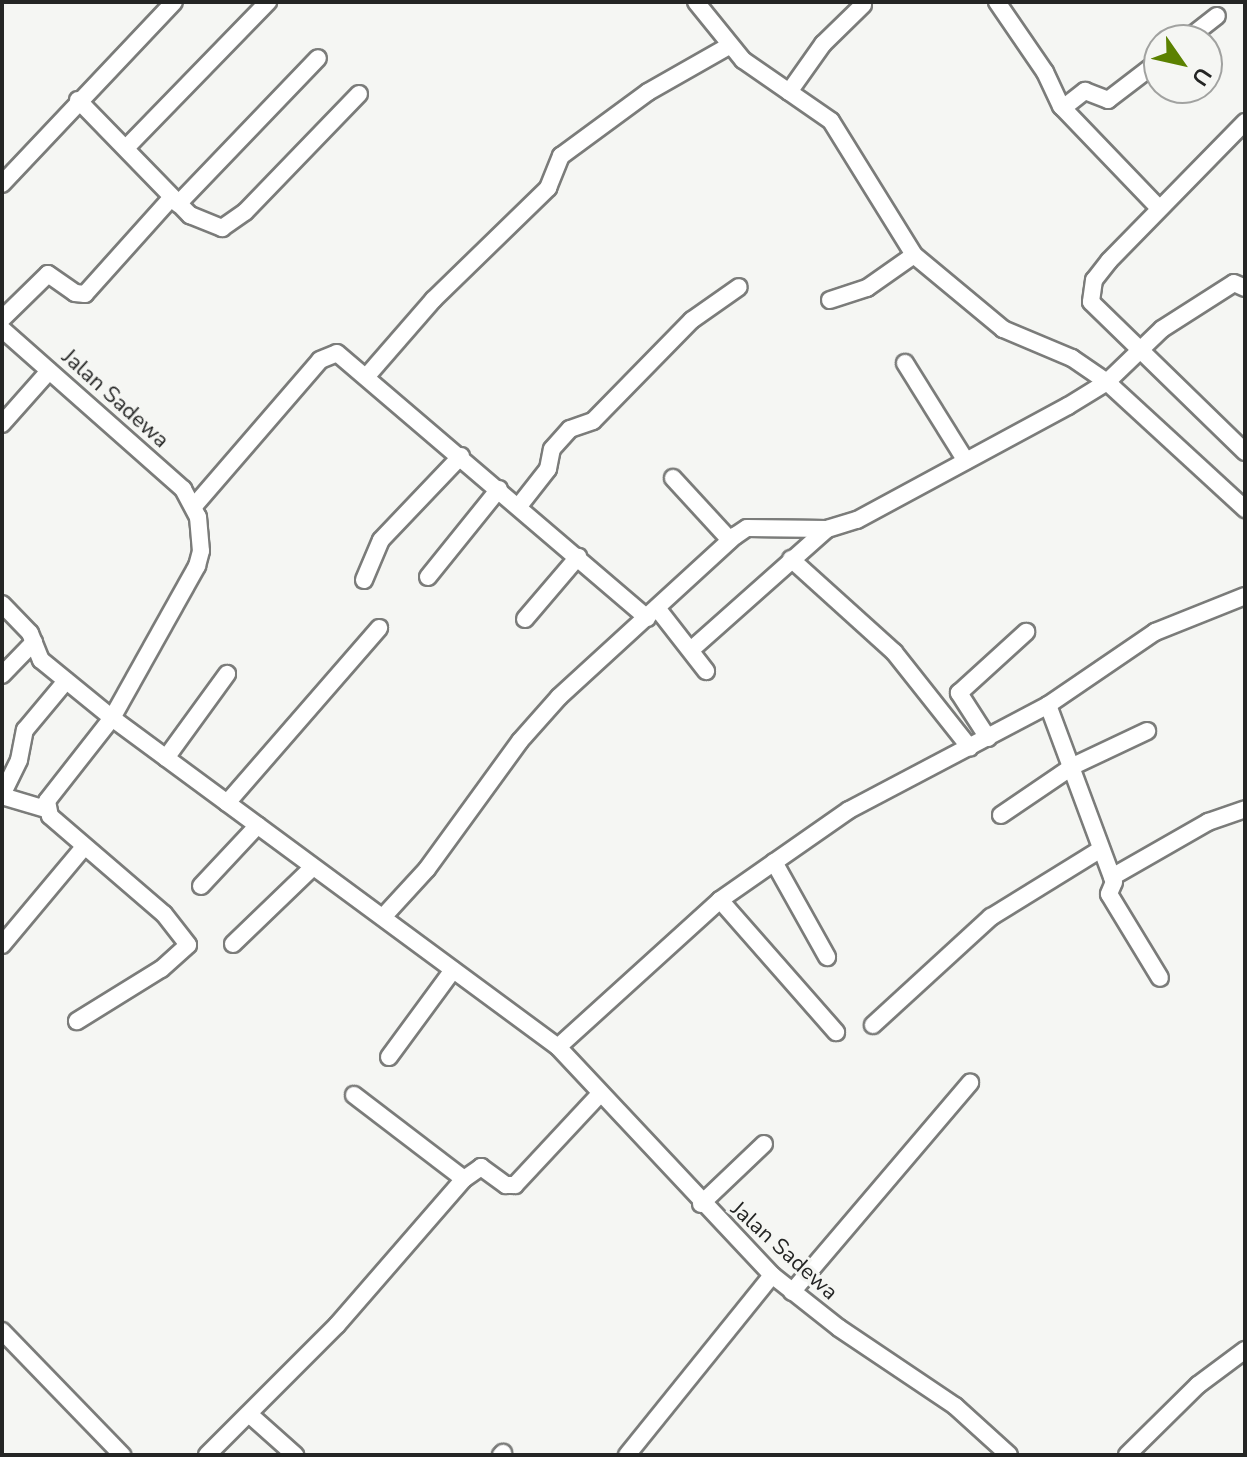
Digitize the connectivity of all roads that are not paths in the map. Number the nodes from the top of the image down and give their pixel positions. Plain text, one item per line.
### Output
1 (174, 2) edge
2 (268, 2) edge
3 (696, 2) edge
4 (997, 2) edge
5 (863, 5) dead end
6 (1217, 16) dead end
7 (1207, 24) edge
8 (729, 46) junction
9 (318, 58) dead end
10 (1143, 73) edge
11 (793, 84) junction
12 (359, 94) dead end
13 (78, 100) junction
14 (1063, 108) junction
15 (1245, 122) edge
16 (126, 148) junction
17 (2, 184) edge
18 (175, 201) junction
19 (1158, 207) junction
20 (914, 255) junction
21 (739, 287) dead end
22 (1245, 288) edge
23 (830, 300) dead end
24 (2, 319) edge
25 (2, 329) edge
26 (905, 363) dead end
27 (1123, 367) junction
28 (367, 376) junction
29 (41, 381) junction
30 (2, 424) edge
31 (1245, 452) edge
32 (461, 456) junction
33 (966, 461) junction
34 (673, 478) dead end
35 (499, 489) junction
36 (195, 505) junction
37 (519, 506) junction
38 (1245, 509) edge
39 (827, 529) junction
40 (730, 540) junction
41 (578, 557) junction
42 (791, 559) junction
43 (428, 577) dead end
44 (364, 580) dead end
45 (1245, 596) edge
46 (2, 604) edge
47 (652, 613) junction
48 (525, 619) dead end
49 (379, 628) dead end
50 (1026, 632) dead end
51 (34, 642) junction
52 (692, 649) junction
53 (706, 671) dead end
54 (227, 674) dead end
55 (2, 675) edge
56 (66, 681) junction
57 (1048, 705) junction
58 (112, 718) junction
59 (1147, 731) dead end
60 (988, 738) junction
61 (970, 748) junction
62 (166, 758) junction
63 (1073, 766) junction
64 (2, 796) edge
65 (227, 803) junction
66 (46, 809) junction
67 (1245, 809) edge
68 (1001, 815) dead end
69 (253, 831) junction
70 (84, 847) junction
71 (1101, 849) junction
72 (774, 862) junction
73 (307, 873) junction
74 (1112, 877) junction
75 (201, 886) dead end
76 (720, 900) junction
77 (383, 917) junction
78 (233, 944) dead end
79 (2, 945) edge
80 (827, 957) dead end
81 (453, 970) junction
82 (1160, 978) dead end
83 (77, 1021) dead end
84 (873, 1025) dead end
85 (836, 1032) dead end
86 (558, 1047) junction
87 (389, 1057) dead end
88 (970, 1083) dead end
89 (600, 1094) junction
90 (354, 1095) dead end
91 (764, 1144) dead end
92 (464, 1179) junction
93 (701, 1204) junction
94 (765, 1283) junction
95 (792, 1292) junction
96 (2, 1331) edge
97 (1245, 1350) edge
98 (249, 1414) junction
99 (122, 1455) edge
100 (207, 1455) edge
101 (295, 1455) edge
102 (627, 1455) edge
103 (1009, 1455) edge
104 (1127, 1455) edge

1 - 13 street
2 - 16 street
3 - 8 street
4 - 14 street
5 - 11 street
6 - 7 street
8 - 11 street
8 - 28 street
9 - 18 street
10 - 14 street
11 - 20 street
12 - 18 street
13 - 16 street
13 - 17 street
14 - 19 street
15 - 19 street
16 - 18 street
18 - 24 street
19 - 27 street
20 - 23 street
20 - 27 street
21 - 37 street
22 - 27 street
25 - 29 street, Jalan Sadewa
26 - 33 street
27 - 31 street
27 - 33 street
27 - 38 street
28 - 32 street
28 - 36 street
29 - 30 street
29 - 36 street, Jalan Sadewa
32 - 35 street
32 - 44 street
33 - 39 street
34 - 40 street
35 - 37 street
35 - 43 street
36 - 58 street
37 - 41 street
39 - 40 street
39 - 42 street
40 - 47 street
41 - 47 street
41 - 48 street
42 - 52 street
42 - 61 street
45 - 57 street
46 - 51 street, Jalan Sadewa
47 - 52 street
47 - 77 street
49 - 65 street
50 - 60 street
51 - 55 street
51 - 56 street, Jalan Sadewa
52 - 53 street
54 - 62 street
56 - 58 street, Jalan Sadewa
56 - 64 street
57 - 60 street
57 - 63 street
58 - 62 street, Jalan Sadewa
58 - 66 street
59 - 63 street
60 - 61 street
61 - 72 street
62 - 65 street, Jalan Sadewa
63 - 68 street
63 - 71 street
64 - 66 street
65 - 69 street, Jalan Sadewa
66 - 70 street
67 - 74 street
69 - 73 street, Jalan Sadewa
69 - 75 street
70 - 79 street
70 - 83 street
71 - 74 street
71 - 84 street
72 - 76 street
72 - 80 street
73 - 77 street, Jalan Sadewa
73 - 78 street
74 - 82 street
76 - 85 street
76 - 86 street
77 - 81 street, Jalan Sadewa
81 - 86 street, Jalan Sadewa
81 - 87 street
86 - 89 street, Jalan Sadewa
88 - 95 street
89 - 92 street
89 - 93 street, Jalan Sadewa
90 - 92 street
91 - 93 street
92 - 98 street
93 - 94 street, Jalan Sadewa
94 - 95 street, Jalan Sadewa
94 - 102 street
95 - 103 street, Jalan Sadewa
96 - 99 street
97 - 104 street
98 - 100 street
98 - 101 street

